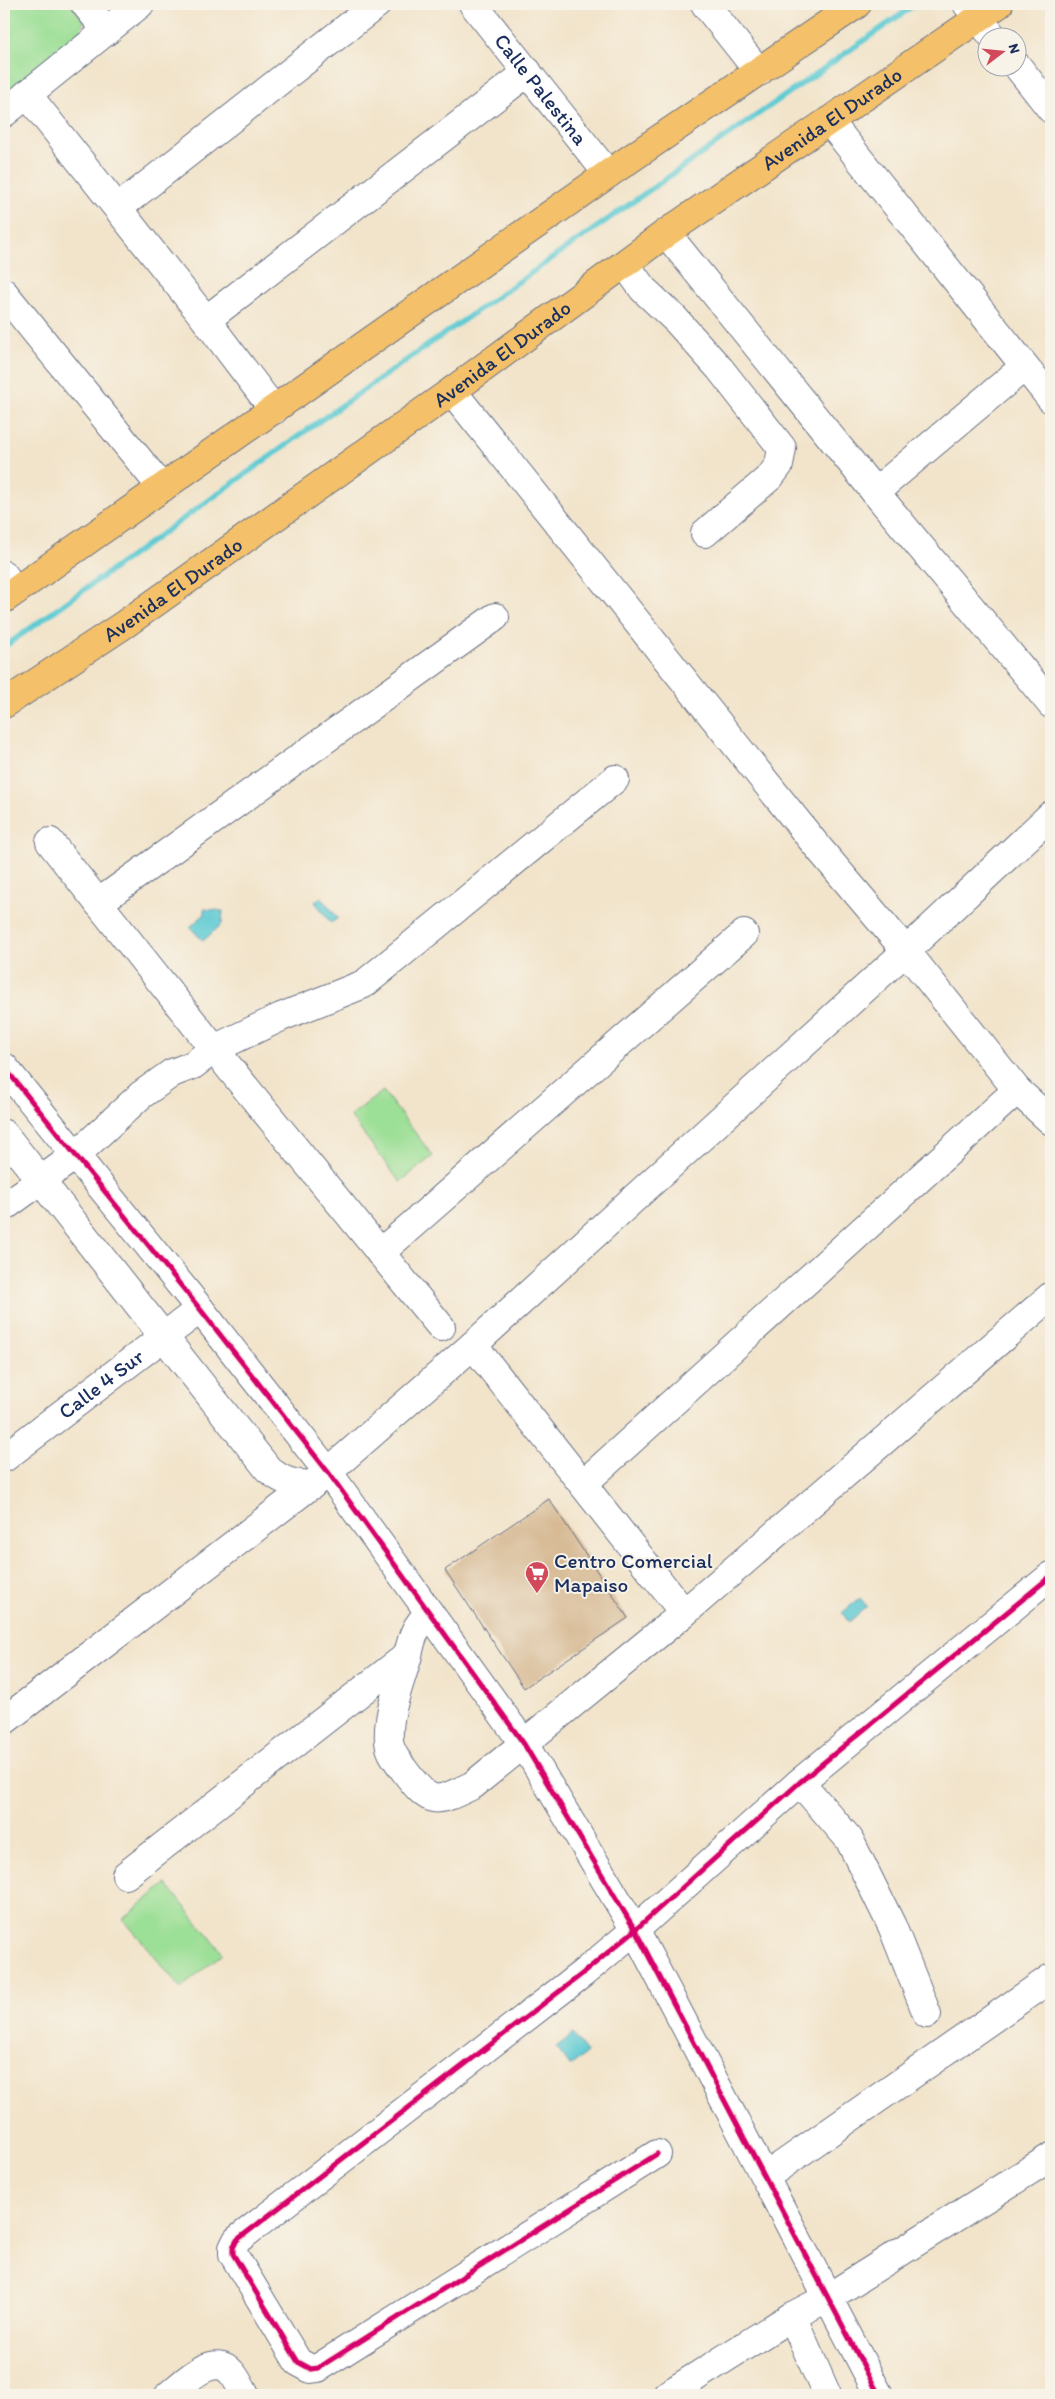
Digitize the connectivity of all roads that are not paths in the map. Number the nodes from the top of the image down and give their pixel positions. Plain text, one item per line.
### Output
1 (85, 4) edge
2 (140, 4) edge
3 (377, 4) edge
4 (474, 4) edge
5 (705, 4) edge
6 (857, 4) edge
7 (984, 16) edge
8 (107, 31) junction
9 (528, 72) junction
10 (759, 72) junction
11 (1027, 78) edge
12 (27, 94) junction
13 (1051, 109) edge
14 (4, 113) edge
15 (830, 121) junction
16 (608, 174) junction
17 (118, 208) junction
18 (666, 233) junction
19 (625, 264) junction
20 (4, 293) edge
21 (206, 320) junction
22 (1024, 367) junction
23 (452, 391) junction
24 (1051, 399) edge
25 (274, 410) junction
26 (162, 488) junction
27 (875, 492) junction
28 (705, 533) dead end
29 (8, 589) edge
30 (495, 617) dead end
31 (4, 704) edge
32 (1051, 704) edge
33 (615, 779) dead end
34 (1051, 815) edge
35 (50, 842) dead end
36 (98, 903) junction
37 (744, 934) dead end
38 (906, 951) junction
39 (204, 1057) junction
40 (4, 1068) edge
41 (1017, 1090) junction
42 (1051, 1121) edge
43 (4, 1134) edge
44 (76, 1155) junction
45 (41, 1179) junction
46 (4, 1207) edge
47 (380, 1253) junction
48 (1051, 1296) edge
49 (200, 1309) junction
50 (441, 1327) dead end
51 (163, 1336) junction
52 (473, 1345) junction
53 (4, 1458) edge
54 (320, 1479) junction
55 (583, 1484) junction
56 (1051, 1576) edge
57 (684, 1613) junction
58 (429, 1614) junction
59 (408, 1655) junction
60 (4, 1720) edge
61 (524, 1744) junction
62 (800, 1782) junction
63 (126, 1875) dead end
64 (635, 1930) junction
65 (1051, 1978) edge
66 (927, 2014) dead end
67 (657, 2154) dead end
68 (1051, 2157) edge
69 (765, 2177) junction
70 (828, 2297) junction
71 (792, 2316) junction
72 (679, 2392) edge
73 (169, 2395) edge
74 (245, 2395) edge
75 (827, 2395) edge
76 (879, 2395) edge

1 - 8 street
2 - 8 street
3 - 17 street
4 - 9 street, Calle Palestina
5 - 10 street
6 - 10 main road
7 - 15 main road, Avenida El Durado
8 - 12 street
9 - 16 street, Calle Palestina
9 - 21 street
10 - 16 main road
11 - 13 street
12 - 14 street
12 - 17 street
15 - 18 main road, Avenida El Durado
15 - 22 street
16 - 25 main road
17 - 21 street
18 - 19 main road, Avenida El Durado
18 - 27 street
19 - 23 main road, Avenida El Durado
19 - 28 street
20 - 26 street
21 - 25 street
22 - 24 street
22 - 27 street
23 - 31 main road, Avenida El Durado
23 - 38 street
25 - 26 main road
26 - 29 main road
27 - 32 street
30 - 36 street
33 - 39 street
34 - 38 street
35 - 36 street
36 - 39 street
37 - 47 street
38 - 41 street
38 - 52 street
39 - 44 street
39 - 47 street
40 - 44 street
41 - 42 street
41 - 55 street
43 - 45 street
44 - 45 street
44 - 49 street
45 - 46 street
45 - 51 street
47 - 50 street
48 - 57 street
49 - 51 street, Calle 4 Sur
49 - 54 street
51 - 53 street, Calle 4 Sur
51 - 54 street
52 - 54 street
52 - 55 street
54 - 58 street
54 - 60 street
55 - 57 street
56 - 62 street
57 - 61 street
58 - 59 street
58 - 61 street
59 - 61 street
59 - 63 street
61 - 64 street
62 - 64 street
62 - 66 street
64 - 67 street
64 - 69 street
65 - 69 street
68 - 70 street
69 - 70 street
70 - 71 street
70 - 76 street
71 - 72 street
71 - 75 street
73 - 74 street

